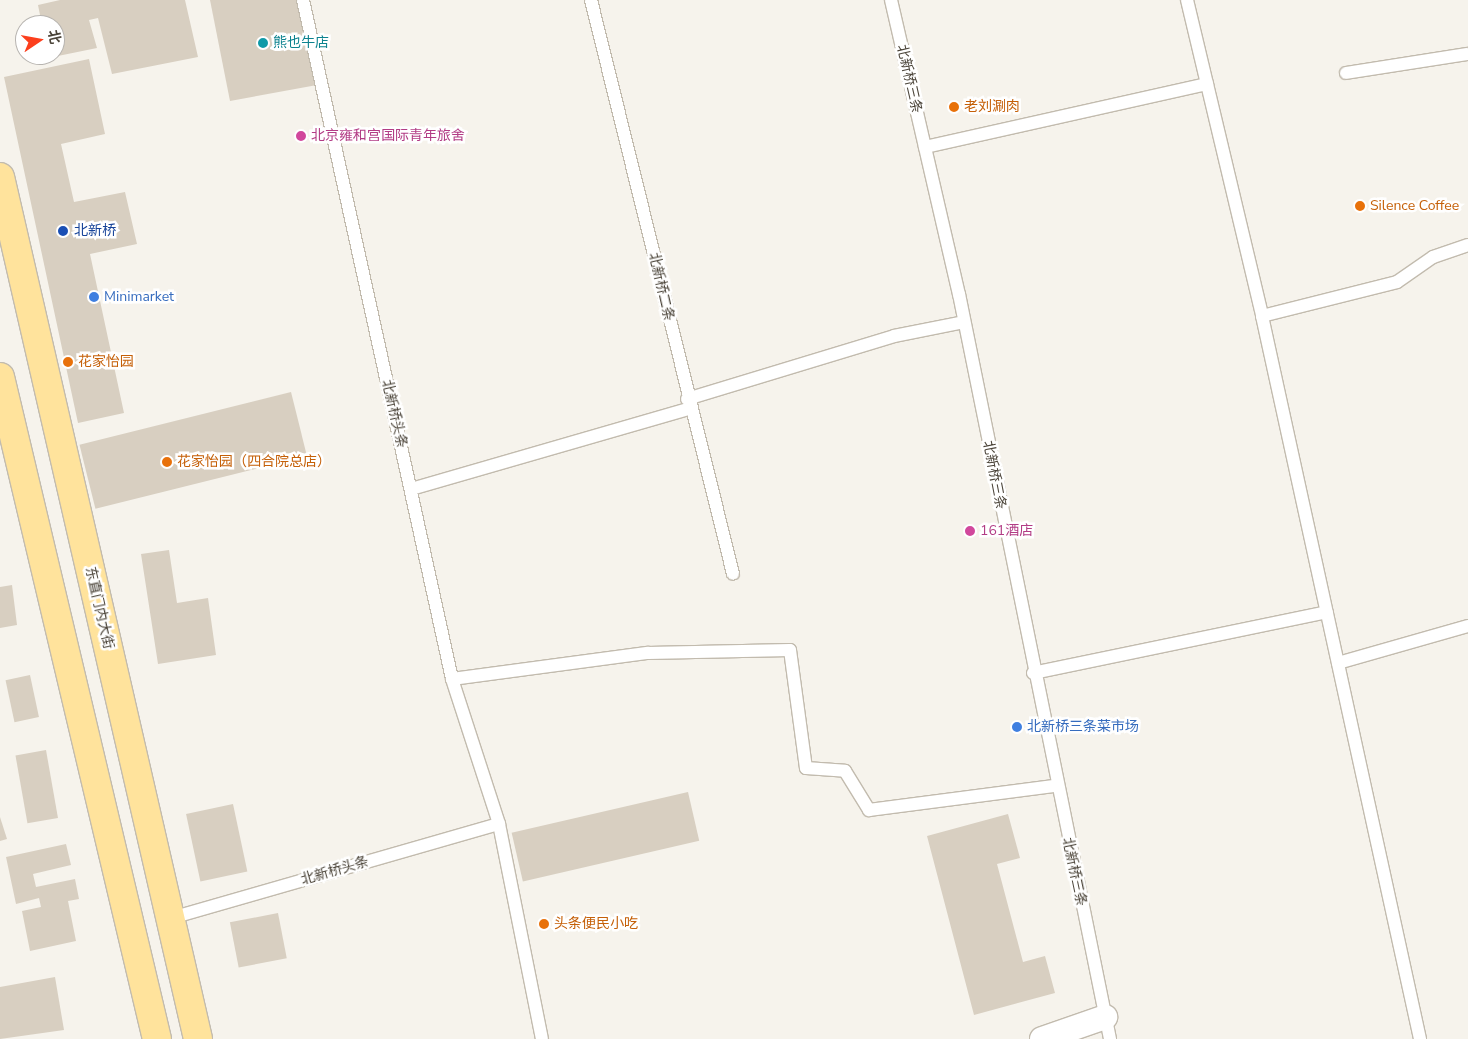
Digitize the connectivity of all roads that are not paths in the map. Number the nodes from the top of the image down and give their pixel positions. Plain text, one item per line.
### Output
1 (303, 0) edge
2 (591, 0) edge
3 (891, 0) edge
4 (1187, 0) edge
5 (1468, 54) edge
6 (1346, 73) dead end
7 (1207, 84) junction
8 (925, 147) junction
9 (0, 177) edge
10 (1468, 246) edge
11 (1262, 316) junction
12 (964, 322) junction
13 (0, 377) edge
14 (689, 404) junction
15 (411, 489) junction
16 (733, 574) dead end
17 (1327, 612) junction
18 (1468, 626) edge
19 (1338, 663) junction
20 (1033, 673) junction
21 (452, 679) junction
22 (1056, 786) junction
23 (499, 824) junction
24 (171, 918) junction
25 (1108, 1028) edge
26 (157, 1039) edge
27 (198, 1039) edge
28 (542, 1039) edge
29 (1042, 1039) edge
30 (1420, 1039) edge

1 - 15 lane, 北新桥头条
2 - 14 lane, 北新桥二条
3 - 8 lane, 北新桥三条
4 - 7 lane
5 - 6 lane
7 - 8 lane
7 - 11 lane
8 - 12 lane, 北新桥三条
9 - 24 main road, 东直门内大街
10 - 11 lane
11 - 17 lane
12 - 14 lane
12 - 20 lane, 北新桥三条
13 - 26 main road
14 - 15 lane
14 - 16 lane, 北新桥二条
15 - 21 lane, 北新桥头条
17 - 19 lane
17 - 20 lane
18 - 19 lane
19 - 30 lane
20 - 22 lane, 北新桥三条
21 - 22 lane
21 - 23 lane, 北新桥头条
22 - 25 lane, 北新桥三条
23 - 24 lane, 北新桥头条
23 - 28 lane, 北新桥头条
24 - 27 main road, 东直门内大街
25 - 29 street

